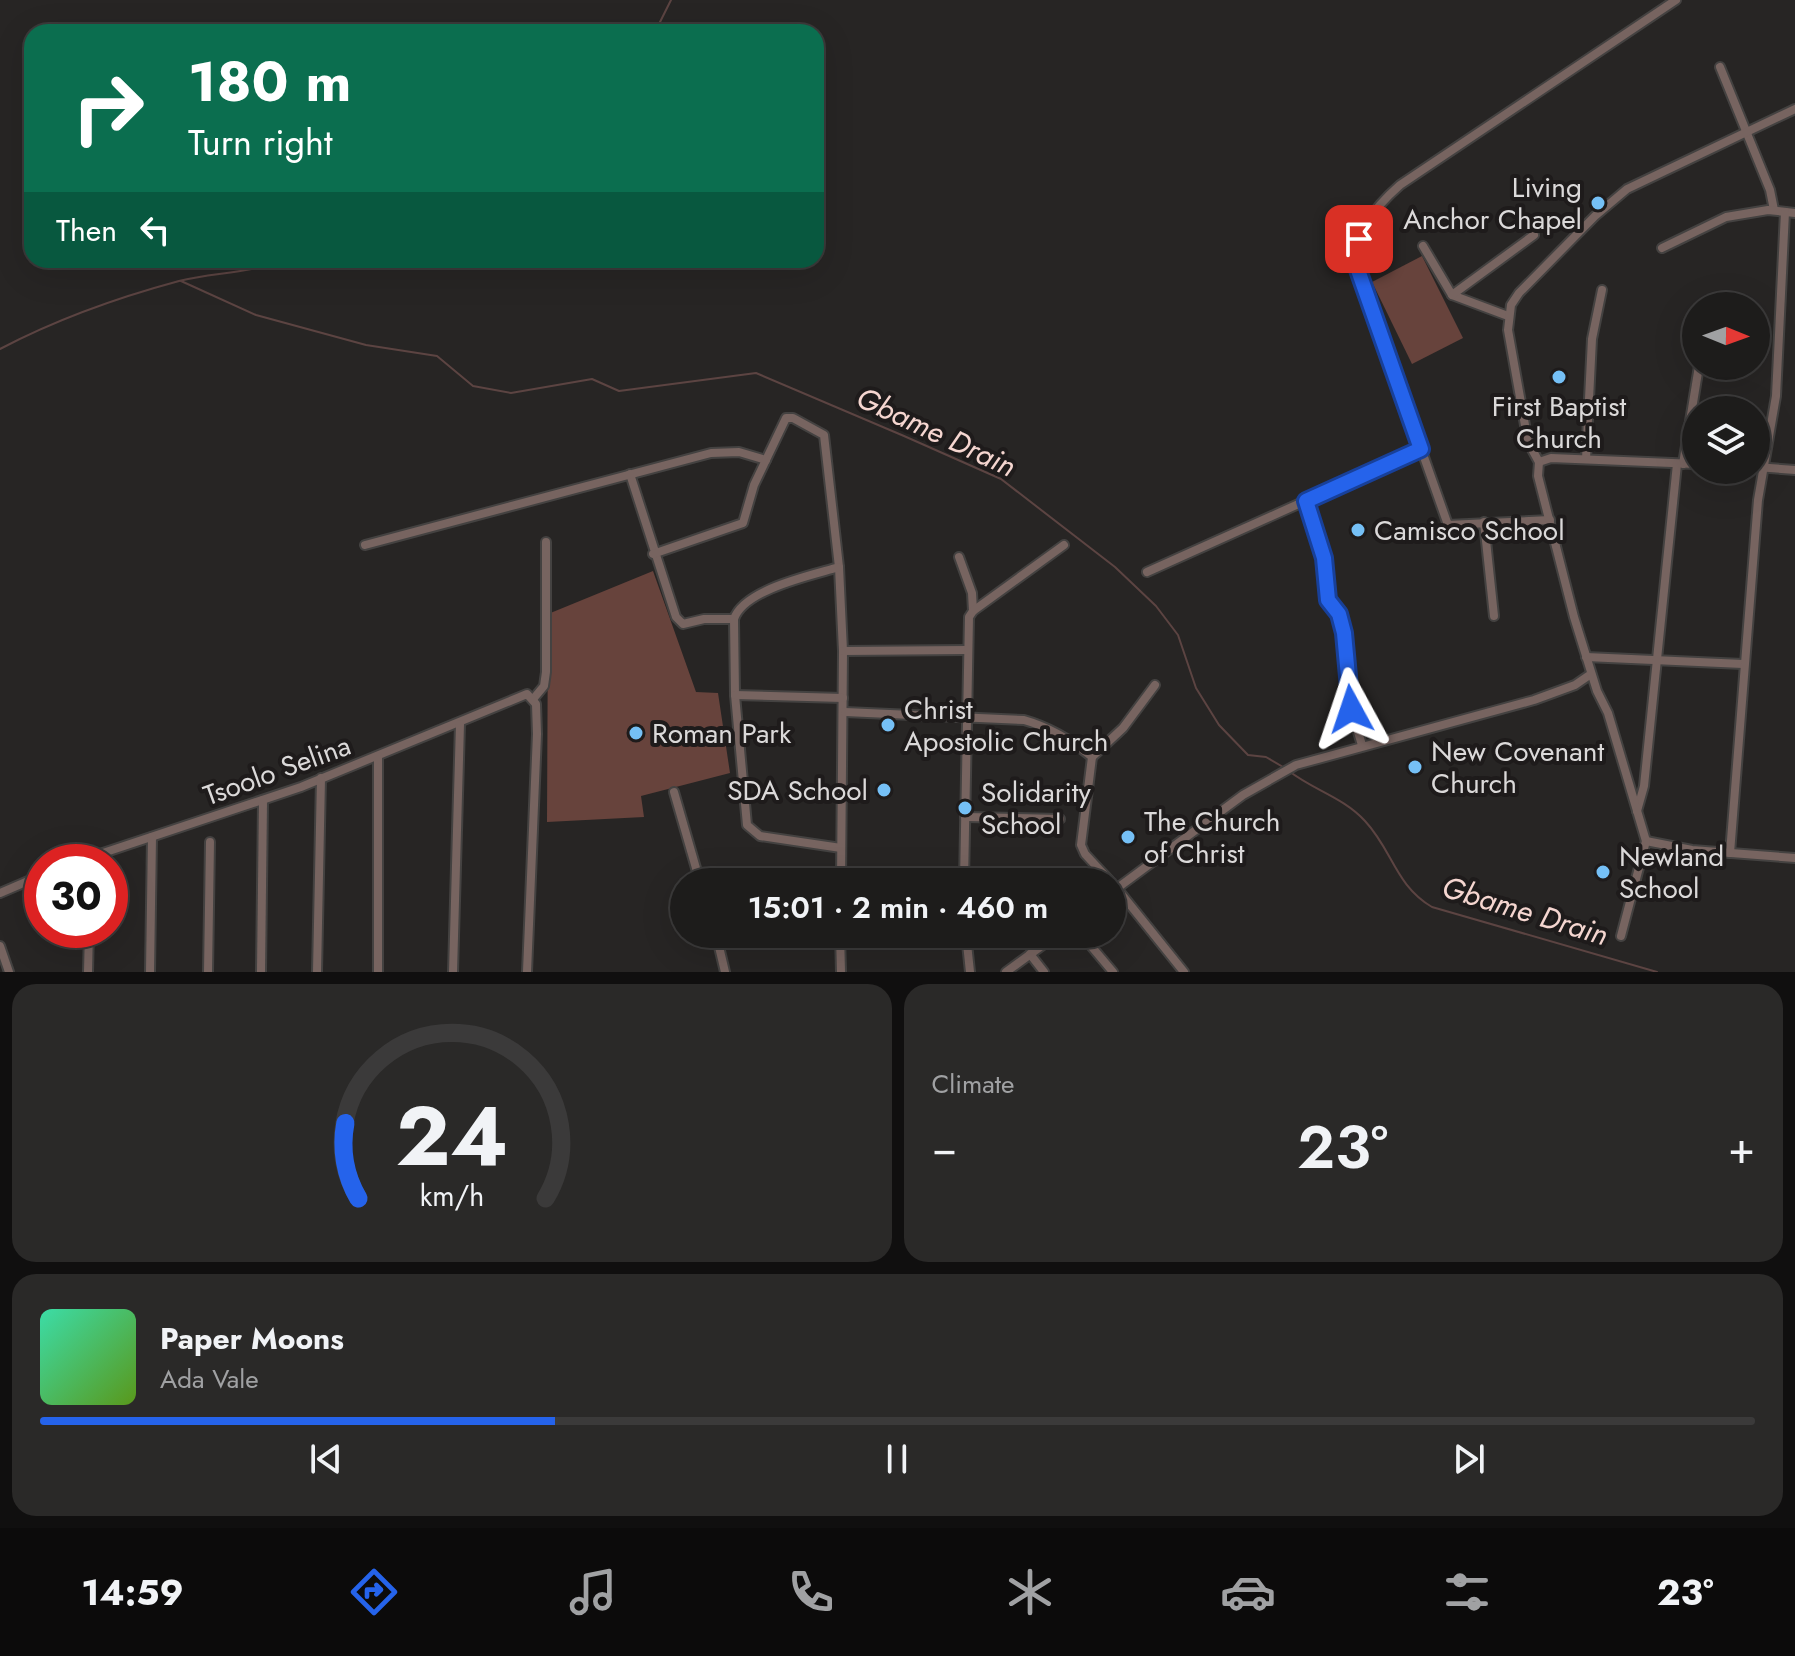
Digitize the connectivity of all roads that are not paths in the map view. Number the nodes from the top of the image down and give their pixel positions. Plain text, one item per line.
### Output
1 (1676, 0) edge
2 (1720, 67) dead end
3 (1795, 109) edge
4 (1746, 130) junction
5 (1774, 210) junction
6 (1790, 213) edge
7 (1534, 235) dead end
8 (1423, 246) dead end
9 (1662, 248) dead end
10 (1602, 290) dead end
11 (1452, 295) junction
12 (1508, 316) junction
13 (1696, 380) edge
14 (1770, 421) edge
15 (1421, 449) junction
16 (1586, 459) junction
17 (766, 460) junction
18 (1539, 462) junction
19 (1680, 464) junction
20 (1770, 468) edge
21 (1795, 470) edge
22 (630, 474) junction
23 (1758, 484) edge
24 (1306, 501) junction
25 (1550, 520) junction
26 (1484, 522) junction
27 (546, 542) dead end
28 (365, 545) dead end
29 (1064, 545) dead end
30 (653, 554) junction
31 (959, 557) dead end
32 (839, 567) junction
33 (1147, 572) dead end
34 (973, 611) junction
35 (1494, 616) dead end
36 (734, 619) junction
37 (967, 650) junction
38 (843, 651) junction
39 (1586, 657) junction
40 (1655, 659) junction
41 (1743, 664) junction
42 (1591, 674) junction
43 (1155, 685) dead end
44 (735, 695) junction
45 (534, 698) junction
46 (843, 698) junction
47 (845, 712) junction
48 (966, 715) junction
49 (460, 724) junction
50 (1362, 745) junction
51 (378, 756) junction
52 (1092, 757) junction
53 (321, 778) junction
54 (674, 792) dead end
55 (263, 800) junction
56 (1637, 811) junction
57 (965, 817) junction
58 (1060, 819) dead end
59 (152, 837) junction
60 (1646, 841) junction
61 (210, 842) dead end
62 (128, 845) edge
63 (841, 848) junction
64 (1730, 853) junction
65 (1795, 858) edge
66 (696, 868) edge
67 (841, 868) edge
68 (964, 868) edge
69 (1097, 868) edge
70 (1126, 877) edge
71 (24, 883) edge
72 (0, 893) edge
73 (1126, 902) edge
74 (1621, 936) dead end
75 (0, 946) edge
76 (89, 948) edge
77 (719, 948) edge
78 (840, 948) edge
79 (967, 948) edge
80 (1038, 948) edge
81 (1093, 948) edge
82 (1030, 954) junction
83 (9, 972) edge
84 (88, 972) edge
85 (150, 972) edge
86 (208, 972) edge
87 (261, 972) edge
88 (317, 972) edge
89 (378, 972) edge
90 (453, 972) edge
91 (527, 972) edge
92 (725, 972) edge
93 (841, 972) edge
94 (970, 972) edge
95 (1006, 972) edge
96 (1044, 972) edge
97 (1113, 972) edge
98 (1184, 972) edge

1 - 15 street
2 - 4 street
3 - 4 street
4 - 5 street
4 - 12 street
5 - 6 street
5 - 9 street
6 - 14 street
7 - 11 street
8 - 11 street
10 - 16 street
11 - 12 street
12 - 18 street
13 - 19 street
15 - 24 street
15 - 26 street
16 - 18 street
16 - 19 street
17 - 22 street
17 - 30 street
17 - 32 street
18 - 25 street
19 - 40 street
20 - 21 street
22 - 28 street
22 - 30 street
23 - 41 street
24 - 33 street
24 - 50 street
25 - 26 street
25 - 39 street
26 - 35 street
27 - 45 street
29 - 34 street
30 - 36 street
31 - 34 street
32 - 36 street
32 - 38 street
34 - 37 street
36 - 44 street
37 - 38 street
37 - 48 street
38 - 46 street
39 - 40 street
39 - 42 street
40 - 41 street
40 - 56 street
41 - 64 street
42 - 50 street
42 - 56 street
43 - 52 street
44 - 46 street
44 - 63 street
45 - 49 street
45 - 91 street
46 - 47 street
47 - 48 street
47 - 63 street
48 - 52 street
48 - 57 street
49 - 51 street
49 - 90 street
50 - 70 street
51 - 53 street, Tsoolo Selina
51 - 89 street, Tsoolo Selina
52 - 69 street
53 - 55 street, Tsoolo Selina
53 - 88 street
54 - 66 street
55 - 59 street, Tsoolo Selina
55 - 87 street
56 - 60 street
57 - 58 street
57 - 68 street
59 - 62 street, Tsoolo Selina
59 - 85 street
60 - 64 street
60 - 74 street
61 - 86 street
63 - 67 street
64 - 65 street
71 - 72 street
73 - 98 street
75 - 83 street
76 - 84 street
77 - 92 street
78 - 93 street
79 - 94 street
80 - 82 street
81 - 97 street
82 - 95 street
82 - 96 street

